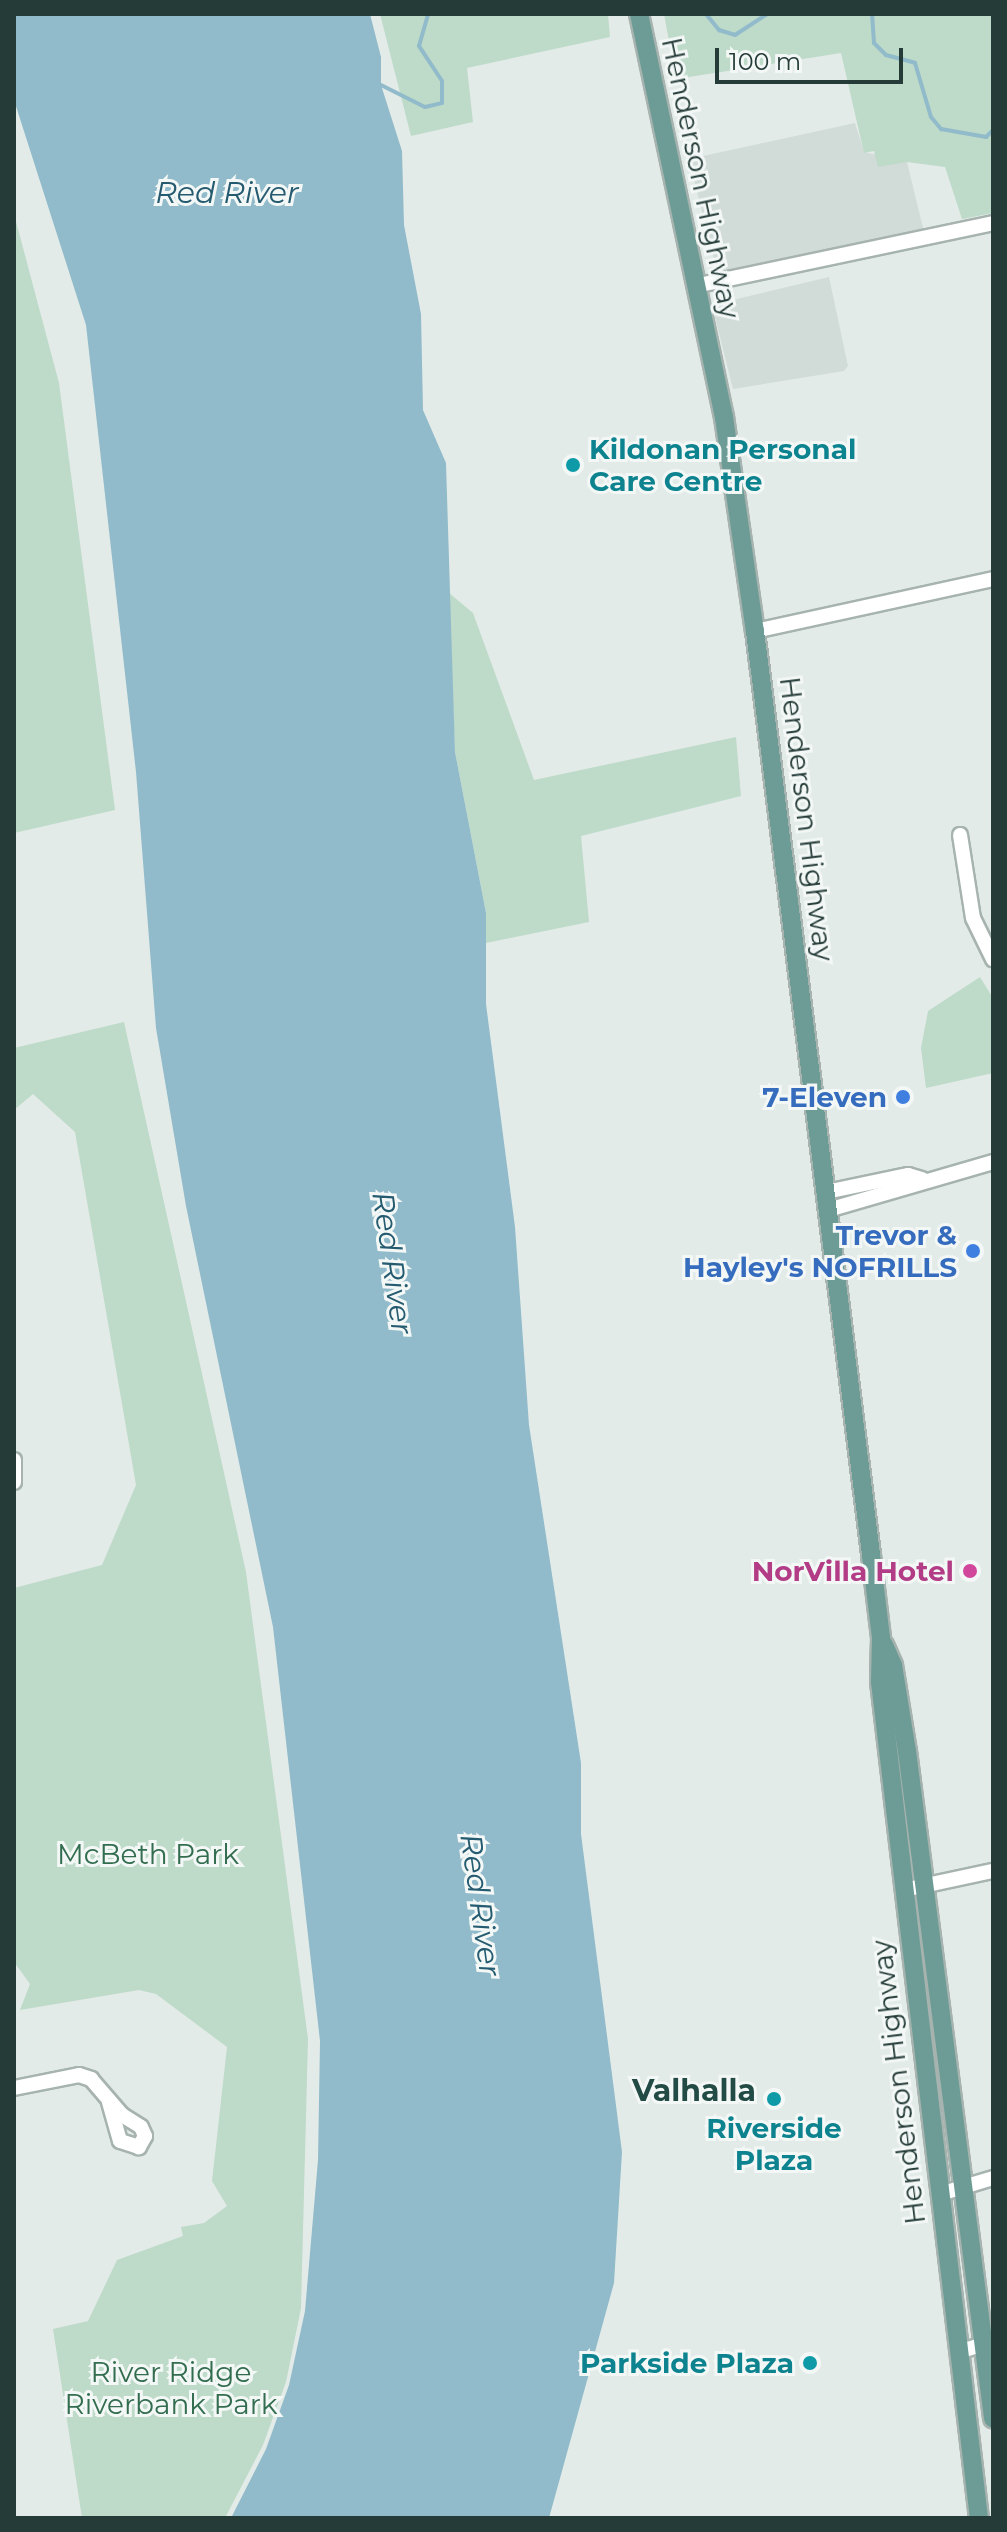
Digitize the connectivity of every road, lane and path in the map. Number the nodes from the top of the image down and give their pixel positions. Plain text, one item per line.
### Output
1 (639, 14) edge
2 (993, 223) edge
3 (695, 286) junction
4 (993, 579) edge
5 (755, 631) junction
6 (960, 835) dead end
7 (993, 959) edge
8 (993, 1162) edge
9 (827, 1201) junction
10 (14, 1460) edge
11 (14, 1482) edge
12 (881, 1638) junction
13 (993, 1871) edge
14 (926, 1887) junction
15 (904, 1890) junction
16 (14, 2088) edge
17 (109, 2102) dead end
18 (993, 2178) edge
19 (962, 2187) junction
20 (940, 2194) junction
21 (988, 2342) edge
22 (958, 2352) junction
23 (993, 2418) edge
24 (979, 2518) edge

1 - 3 main road, Henderson Highway
2 - 3 street
3 - 5 main road, Henderson Highway
4 - 5 street
5 - 9 main road, Henderson Highway
6 - 7 street
8 - 9 street
9 - 12 main road, Henderson Highway
10 - 11 street
12 - 14 main road, Henderson Highway
12 - 15 main road, Henderson Highway
13 - 14 street
14 - 15 street
14 - 19 main road, Henderson Highway
15 - 20 main road, Henderson Highway
16 - 17 street
18 - 19 street
19 - 20 street
19 - 21 main road, Henderson Highway
20 - 22 main road, Henderson Highway
21 - 22 street
21 - 23 main road, Henderson Highway
22 - 24 main road, Henderson Highway

